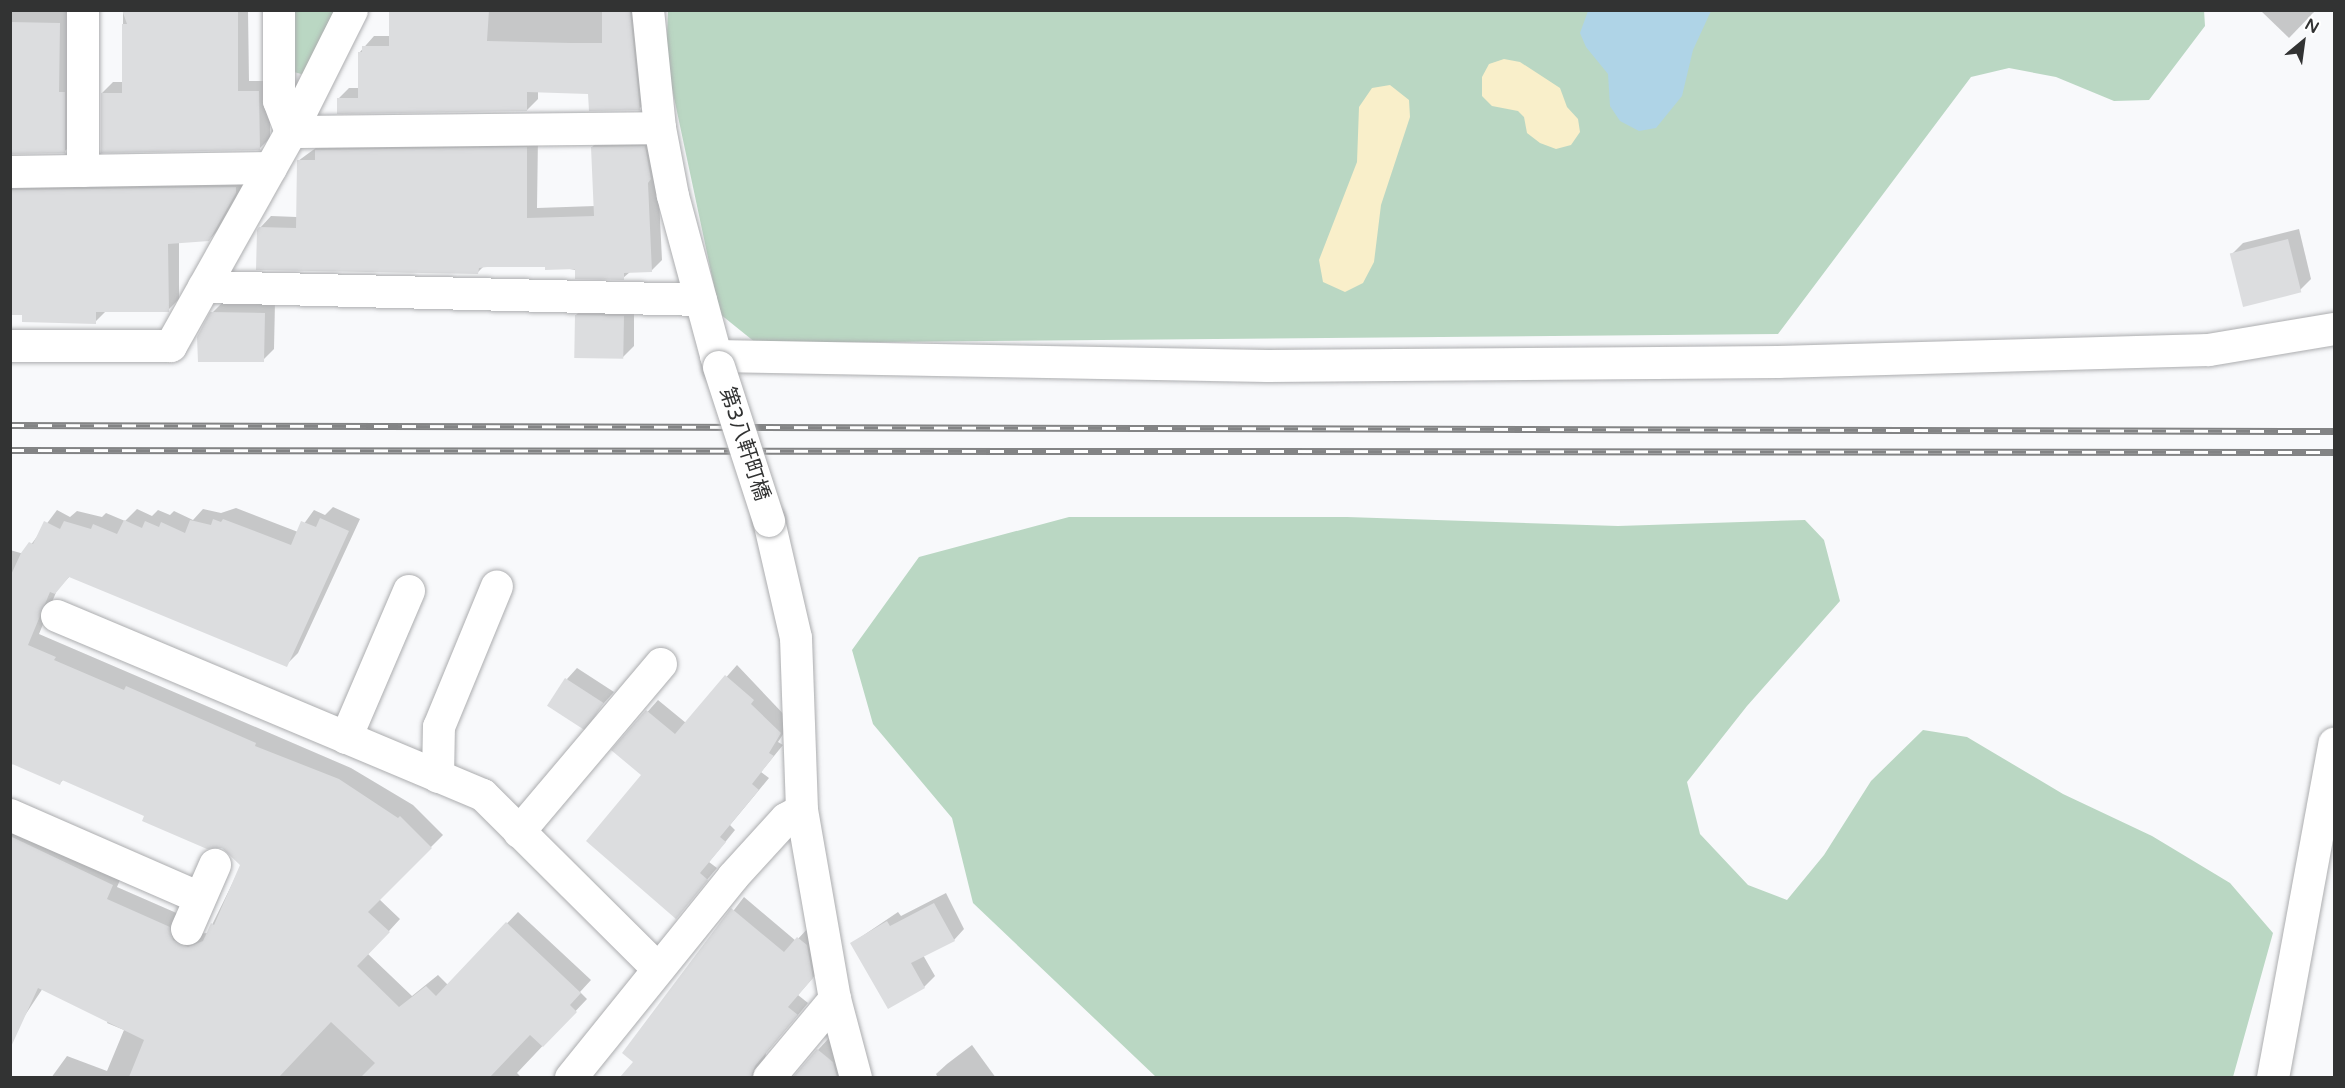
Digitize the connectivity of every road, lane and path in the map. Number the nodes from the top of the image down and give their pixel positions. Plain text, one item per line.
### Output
1 (84, 10) edge
2 (279, 10) edge
3 (352, 10) edge
4 (648, 10) edge
5 (660, 128) junction
6 (291, 132) junction
7 (271, 168) junction
8 (83, 171) junction
9 (10, 172) edge
10 (204, 287) junction
11 (701, 300) junction
12 (2334, 329) edge
13 (10, 346) edge
14 (718, 361) junction
15 (496, 586) dead end
16 (409, 591) dead end
17 (57, 616) dead end
18 (661, 664) dead end
19 (345, 738) junction
20 (2333, 758) edge
21 (438, 777) junction
22 (802, 810) junction
23 (10, 815) edge
24 (519, 832) junction
25 (215, 865) dead end
26 (2323, 885) edge
27 (200, 898) junction
28 (186, 929) dead end
29 (658, 969) junction
30 (835, 999) junction
31 (571, 1077) edge
32 (769, 1077) edge
33 (856, 1077) edge
34 (2272, 1077) edge

1 - 8 street
2 - 6 street
3 - 6 street
4 - 5 street, 第3八軒町橋
5 - 6 street
5 - 11 street, 第3八軒町橋
6 - 7 street
7 - 8 street
7 - 10 street
8 - 9 street
10 - 11 street
10 - 13 street
11 - 14 street, 第3八軒町橋
12 - 14 street
14 - 22 street, 第3八軒町橋, bridge
15 - 21 street
16 - 19 street
17 - 19 street
18 - 24 street
19 - 21 street
20 - 26 street
21 - 24 street
22 - 29 street
22 - 30 street, 第3八軒町橋
23 - 27 street
24 - 29 street
25 - 27 street
26 - 34 street
27 - 28 street
29 - 31 street
30 - 32 street
30 - 33 street, 第3八軒町橋

